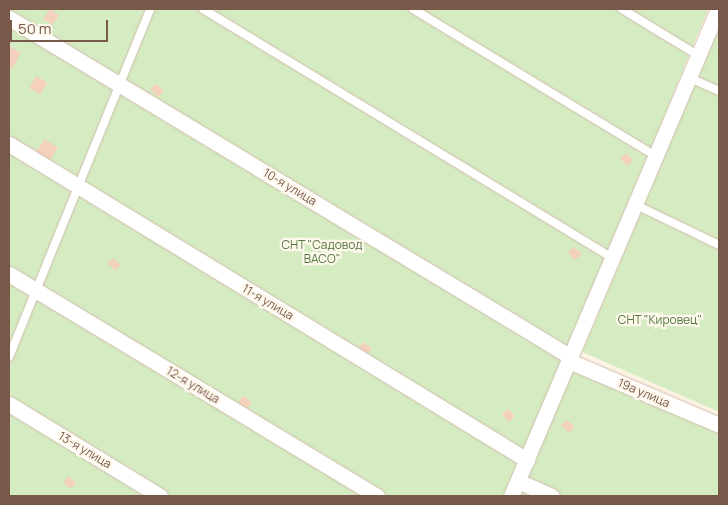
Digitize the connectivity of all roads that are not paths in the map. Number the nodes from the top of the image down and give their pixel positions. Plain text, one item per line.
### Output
1 (150, 9) edge
2 (203, 9) edge
3 (413, 9) edge
4 (622, 9) edge
5 (718, 9) edge
6 (9, 18) edge
7 (699, 56) junction
8 (690, 78) junction
9 (120, 84) junction
10 (719, 91) edge
11 (9, 144) edge
12 (656, 156) junction
13 (78, 186) junction
14 (636, 205) junction
15 (719, 245) edge
16 (613, 258) junction
17 (9, 274) edge
18 (38, 291) junction
19 (9, 357) edge
20 (570, 359) junction
21 (9, 404) edge
22 (719, 425) edge
23 (527, 460) junction
24 (518, 482) junction
25 (160, 496) edge
26 (377, 496) edge
27 (511, 496) edge
28 (552, 496) edge

1 - 9 lane
2 - 16 lane
3 - 12 lane
4 - 7 lane
5 - 7 street
6 - 9 street, 10-я улица
7 - 8 street
8 - 10 lane
8 - 12 street
9 - 13 lane
9 - 20 street, 10-я улица
11 - 13 street, 11-я улица
12 - 14 street
13 - 18 lane
13 - 23 street, 11-я улица
14 - 15 lane
14 - 16 street
16 - 20 street
17 - 18 street, 12-я улица
18 - 19 lane
18 - 26 street, 12-я улица
20 - 22 street, 19а улица
20 - 23 street
21 - 25 street, 13-я улица
23 - 24 street
24 - 27 street
24 - 28 street

